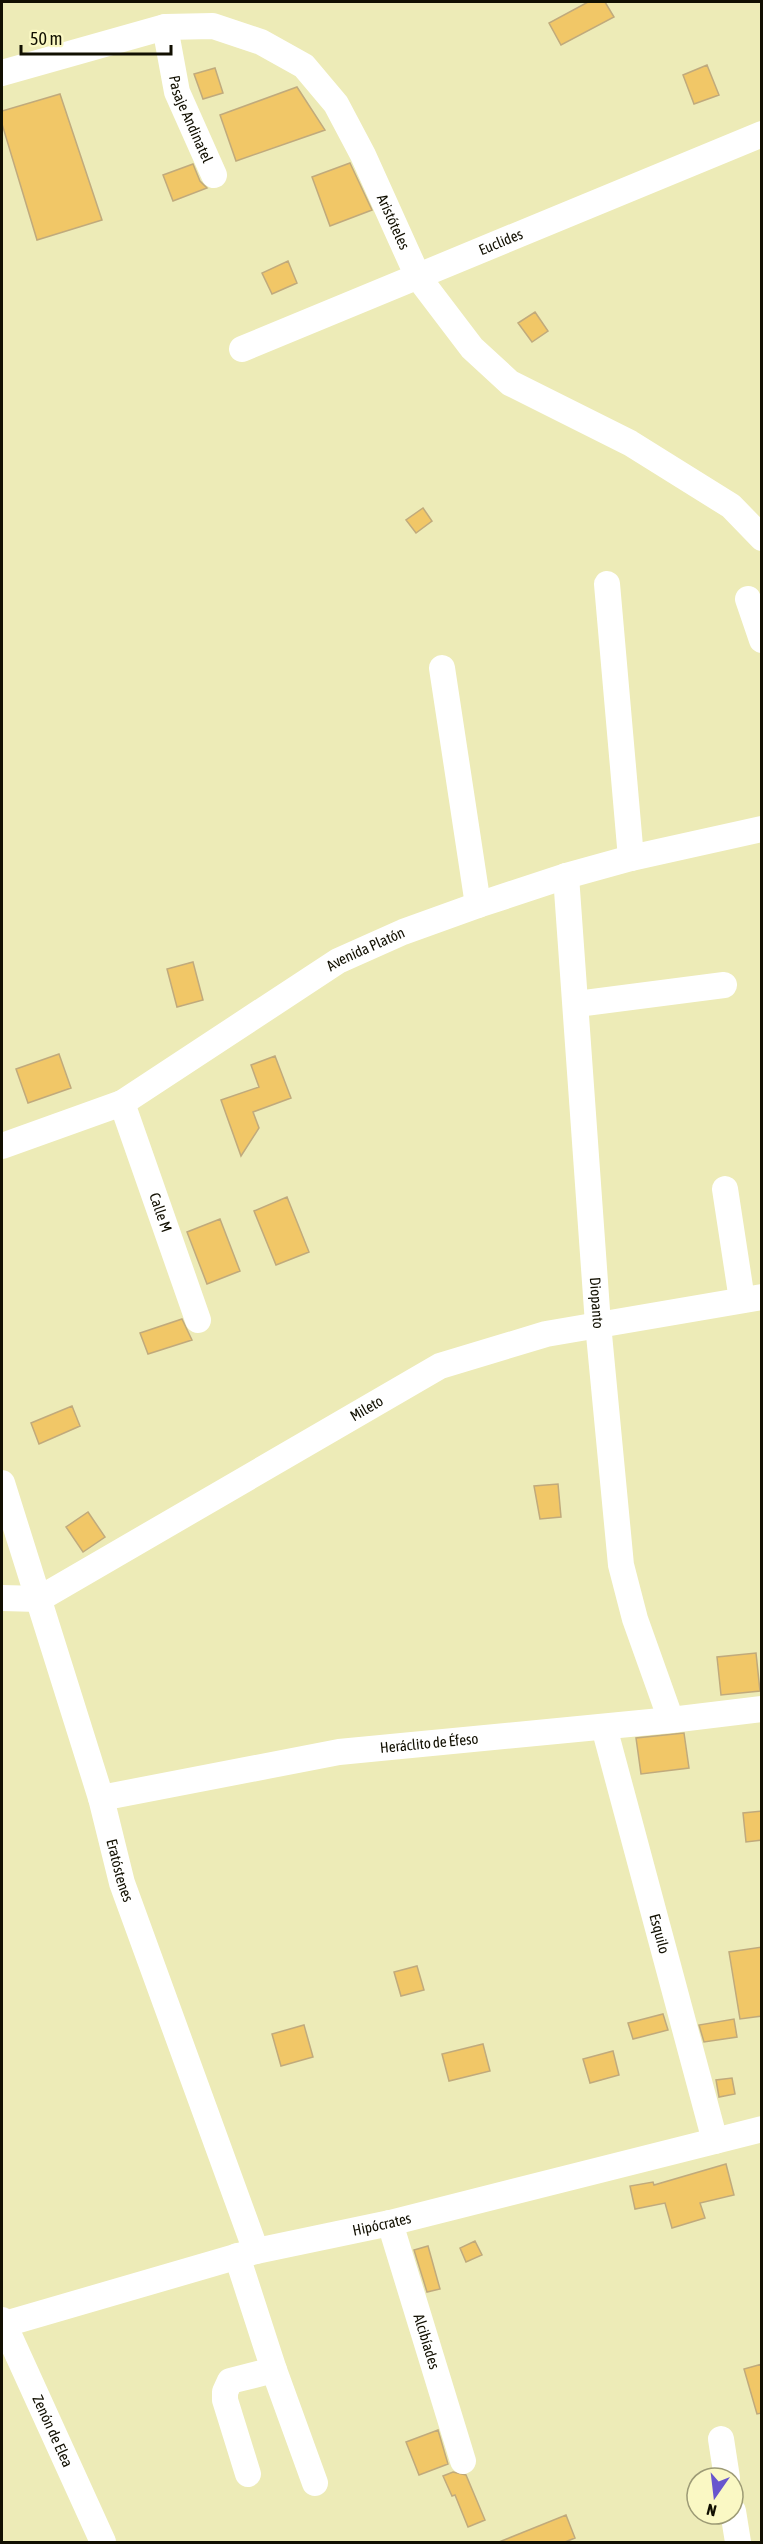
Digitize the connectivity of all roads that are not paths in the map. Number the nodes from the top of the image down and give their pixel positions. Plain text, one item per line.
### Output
1 (165, 27) junction
2 (2, 73) edge
3 (762, 135) edge
4 (214, 175) dead end
5 (418, 276) junction
6 (242, 349) dead end
7 (762, 538) edge
8 (607, 584) dead end
9 (748, 599) dead end
10 (762, 640) edge
11 (442, 668) dead end
12 (762, 829) edge
13 (632, 858) junction
14 (566, 876) junction
15 (478, 905) junction
16 (724, 985) dead end
17 (576, 1004) junction
18 (122, 1103) junction
19 (2, 1146) edge
20 (725, 1189) dead end
21 (752, 1299) edge
22 (198, 1320) dead end
23 (598, 1324) junction
24 (2, 1483) edge
25 (2, 1598) edge
26 (39, 1599) junction
27 (762, 1709) edge
28 (671, 1720) junction
29 (604, 1727) junction
30 (101, 1798) junction
31 (762, 2129) edge
32 (716, 2140) junction
33 (390, 2223) junction
34 (246, 2253) junction
35 (3, 2322) edge
36 (274, 2370) junction
37 (721, 2439) dead end
38 (463, 2461) dead end
39 (725, 2466) edge
40 (248, 2474) dead end
41 (315, 2483) dead end
42 (735, 2526) edge
43 (102, 2542) edge
44 (738, 2542) edge

1 - 2 street, Aristóteles
1 - 4 street, Pasaje Andinatel
1 - 5 street, Aristóteles
3 - 5 street, Euclides
5 - 6 street, Euclides
5 - 7 street, Aristóteles
8 - 13 street
9 - 10 street
11 - 15 street
12 - 13 street, Avenida Platón
13 - 14 street, Avenida Platón
14 - 15 street, Avenida Platón
14 - 17 street, Diopanto
15 - 18 street, Avenida Platón
16 - 17 street
17 - 23 street, Diopanto
18 - 19 street, Avenida Platón
18 - 22 street, Calle M
20 - 21 street
21 - 23 street, Mileto
23 - 26 street, Mileto
23 - 28 street, Diopanto
24 - 26 street, Eratóstenes
25 - 26 street
26 - 30 street, Eratóstenes
27 - 28 street, Heráclito de Éfeso
28 - 29 street, Heráclito de Éfeso
29 - 30 street, Heráclito de Éfeso
29 - 32 street, Esquilo
30 - 34 street, Eratóstenes
31 - 32 street, Hipócrates
32 - 33 street, Hipócrates
33 - 34 street, Hipócrates
33 - 38 street, Alcibíades
34 - 35 street, Hipócrates
34 - 36 street, Eratóstenes
35 - 43 street, Zenón de Elea
36 - 40 street
36 - 41 street, Eratóstenes
37 - 39 street
42 - 44 street

